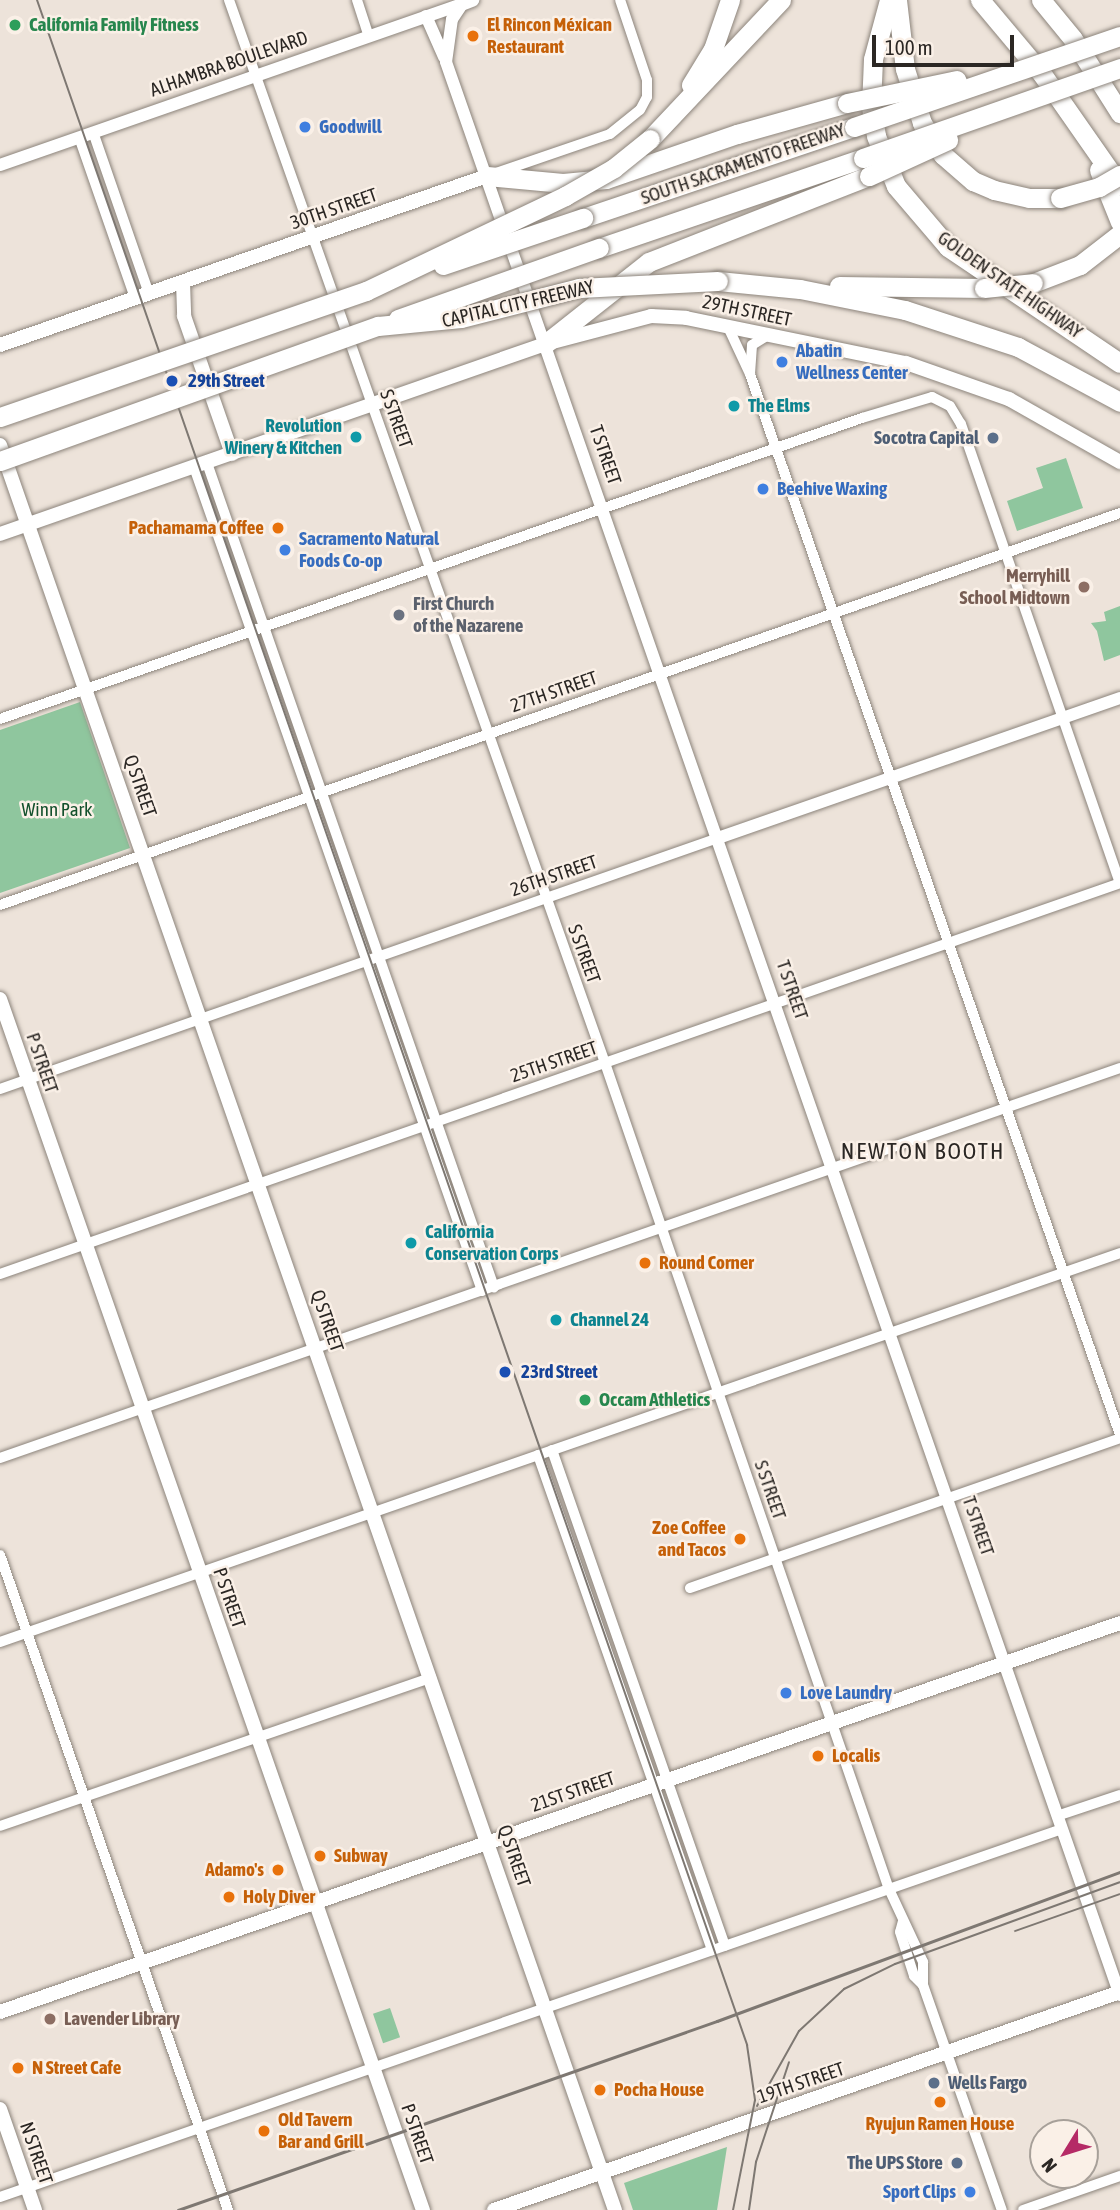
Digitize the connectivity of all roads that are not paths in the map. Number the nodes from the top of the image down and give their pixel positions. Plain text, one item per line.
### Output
1 (229, 0) edge
2 (357, 0) edge
3 (620, 0) edge
4 (730, 0) edge
5 (781, 0) edge
6 (889, 0) edge
7 (897, 0) edge
8 (980, 0) edge
9 (1041, 0) edge
10 (467, 1) edge
11 (426, 16) junction
12 (369, 36) junction
13 (1120, 36) edge
14 (446, 62) junction
15 (1040, 63) junction
16 (1120, 68) edge
17 (257, 75) junction
18 (1105, 86) junction
19 (1120, 106) edge
20 (1120, 113) edge
21 (93, 132) junction
22 (1087, 136) junction
23 (79, 137) junction
24 (650, 138) junction
25 (0, 165) edge
26 (866, 167) junction
27 (1120, 175) edge
28 (486, 176) junction
29 (1120, 186) edge
30 (1120, 222) edge
31 (1120, 234) edge
32 (311, 237) junction
33 (183, 282) junction
34 (800, 289) junction
35 (366, 291) junction
36 (142, 296) junction
37 (377, 326) junction
38 (728, 327) junction
39 (768, 335) junction
40 (545, 344) junction
41 (0, 345) edge
42 (1120, 363) edge
43 (750, 374) junction
44 (1113, 397) edge
45 (373, 405) junction
46 (0, 417) edge
47 (0, 445) edge
48 (776, 449) junction
49 (232, 454) junction
50 (0, 461) edge
51 (1120, 462) edge
52 (201, 465) junction
53 (604, 510) junction
54 (1120, 513) edge
55 (28, 525) junction
56 (0, 534) edge
57 (1006, 554) junction
58 (432, 570) junction
59 (834, 613) junction
60 (265, 628) junction
61 (252, 632) junction
62 (661, 674) junction
63 (86, 690) junction
64 (1120, 698) edge
65 (1063, 718) junction
66 (0, 719) edge
67 (488, 734) junction
68 (891, 778) junction
69 (322, 792) junction
70 (310, 796) junction
71 (718, 838) junction
72 (143, 855) junction
73 (1120, 883) edge
74 (546, 899) junction
75 (0, 905) edge
76 (948, 943) junction
77 (380, 957) junction
78 (367, 962) junction
79 (0, 999) edge
80 (776, 1003) junction
81 (201, 1019) junction
82 (605, 1063) junction
83 (1120, 1068) edge
84 (27, 1079) junction
85 (0, 1089) edge
86 (1006, 1108) junction
87 (437, 1122) junction
88 (425, 1127) junction
89 (833, 1168) junction
90 (258, 1185) junction
91 (660, 1228) junction
92 (86, 1245) junction
93 (1120, 1253) edge
94 (1063, 1273) junction
95 (0, 1274) edge
96 (494, 1287) junction
97 (482, 1291) junction
98 (891, 1334) junction
99 (316, 1350) junction
100 (718, 1393) junction
101 (143, 1409) junction
102 (1120, 1437) edge
103 (552, 1450) junction
104 (538, 1455) junction
105 (0, 1458) edge
106 (948, 1498) junction
107 (373, 1512) junction
108 (0, 1555) edge
109 (776, 1558) junction
110 (201, 1574) junction
111 (690, 1588) dead end
112 (1120, 1623) edge
113 (27, 1632) junction
114 (0, 1642) edge
115 (1005, 1663) junction
116 (431, 1678) junction
117 (833, 1722) junction
118 (258, 1739) junction
119 (660, 1782) junction
120 (1120, 1795) edge
121 (85, 1798) junction
122 (1060, 1822) junction
123 (0, 1826) edge
124 (488, 1842) junction
125 (889, 1889) junction
126 (315, 1902) junction
127 (725, 1946) junction
128 (712, 1950) junction
129 (144, 1964) junction
130 (1120, 1993) edge
131 (545, 2008) junction
132 (0, 2012) edge
133 (948, 2052) junction
134 (373, 2068) junction
135 (0, 2109) edge
136 (201, 2128) junction
137 (603, 2172) junction
138 (1120, 2176) edge
139 (27, 2188) junction
140 (0, 2197) edge
141 (35, 2210) edge
142 (228, 2210) edge
143 (423, 2210) edge
144 (494, 2210) edge
145 (615, 2210) edge
146 (1002, 2210) edge
147 (1023, 2210) edge

1 - 17 street, S STREET
2 - 12 street
3 - 28 street, 30TH STREET
4 - 24 highway
5 - 24 highway
6 - 42 highway, GOLDEN STATE HIGHWAY
7 - 27 highway, bridge
8 - 22 highway
9 - 18 highway
10 - 11 street, ALHAMBRA BOULEVARD
10 - 14 street, T STREET
11 - 12 street, ALHAMBRA BOULEVARD
11 - 14 street
12 - 17 street, ALHAMBRA BOULEVARD
13 - 15 highway, SOUTH SACRAMENTO FREEWAY, bridge
14 - 28 street, T STREET
15 - 28 highway, bridge
15 - 35 highway, SOUTH SACRAMENTO FREEWAY, bridge
16 - 26 highway, SOUTH SACRAMENTO FREEWAY, bridge
17 - 21 street, ALHAMBRA BOULEVARD
17 - 32 street, S STREET
18 - 19 highway
18 - 20 highway
21 - 23 street, ALHAMBRA BOULEVARD
21 - 36 street
22 - 29 highway
22 - 30 highway
23 - 25 street, ALHAMBRA BOULEVARD
23 - 36 street
24 - 35 highway, bridge
26 - 37 highway, SOUTH SACRAMENTO FREEWAY, bridge
26 - 40 highway
28 - 32 main road, 30TH STREET
28 - 40 street, T STREET
31 - 34 highway, bridge
32 - 33 main road, 30TH STREET
32 - 45 street, S STREET
33 - 36 main road, 30TH STREET
33 - 49 main road
34 - 37 highway, CAPITAL CITY FREEWAY, bridge
34 - 44 highway, CAPITAL CITY FREEWAY
35 - 46 highway, bridge
36 - 41 main road, 30TH STREET
37 - 50 highway, CAPITAL CITY FREEWAY, bridge
38 - 39 main road, 29TH STREET
38 - 40 main road, 29TH STREET
38 - 43 street
39 - 43 street
39 - 51 main road, 29TH STREET
40 - 45 main road, 29TH STREET
40 - 53 street, T STREET
43 - 48 street
45 - 49 main road, 29TH STREET
45 - 58 street, S STREET
47 - 55 main road, Q STREET
48 - 53 street
48 - 57 street
48 - 59 street
49 - 52 main road, 29TH STREET
52 - 55 main road, 29TH STREET
52 - 60 street
52 - 61 street
53 - 58 street
53 - 62 street, T STREET
54 - 57 street, 27TH STREET
55 - 56 main road, 29TH STREET
55 - 63 main road, Q STREET
57 - 59 street, 27TH STREET
57 - 65 street
58 - 60 street
58 - 67 street, S STREET
59 - 62 street, 27TH STREET
59 - 68 street
60 - 61 street
60 - 69 street
61 - 63 street
61 - 70 street
62 - 67 street, 27TH STREET
62 - 71 street, T STREET
63 - 66 street
63 - 72 main road, Q STREET
64 - 65 street, 26TH STREET
65 - 68 street, 26TH STREET
65 - 73 street
67 - 69 street, 27TH STREET
67 - 74 street, S STREET
68 - 71 street, 26TH STREET
68 - 76 street
69 - 70 street, 27TH STREET
69 - 77 street
70 - 72 street, 27TH STREET
70 - 78 street
71 - 74 street, 26TH STREET
71 - 80 street, T STREET
72 - 75 street, 27TH STREET
72 - 81 main road, Q STREET
73 - 76 street, 25TH STREET
74 - 77 street, 26TH STREET
74 - 82 street, S STREET
76 - 80 street, 25TH STREET
76 - 86 street
77 - 78 street, 26TH STREET
77 - 87 street
78 - 81 street, 26TH STREET
78 - 88 street
79 - 84 main road, P STREET
80 - 82 street, 25TH STREET
80 - 89 street, T STREET
81 - 84 street, 26TH STREET
81 - 90 main road, Q STREET
82 - 87 street, 25TH STREET
82 - 91 street, S STREET
83 - 86 street
84 - 85 street, 26TH STREET
84 - 92 main road, P STREET
86 - 89 street
86 - 94 street
87 - 88 street, 25TH STREET
87 - 96 street
88 - 90 street, 25TH STREET
88 - 97 street
89 - 91 street
89 - 98 street, T STREET
90 - 92 street, 25TH STREET
90 - 99 main road, Q STREET
91 - 96 street
91 - 100 street, S STREET
92 - 95 street, 25TH STREET
92 - 101 main road, P STREET
93 - 94 street
94 - 98 street
94 - 102 street
96 - 97 street
97 - 99 street
98 - 100 street
98 - 106 street, T STREET
99 - 101 street
99 - 107 main road, Q STREET
100 - 103 street
100 - 109 street, S STREET
101 - 105 street
101 - 110 main road, P STREET
102 - 106 street
103 - 104 street
103 - 119 street
104 - 107 street
104 - 119 street
106 - 109 street
106 - 115 street, T STREET
107 - 110 street
107 - 116 main road, Q STREET
108 - 113 street
109 - 111 street
109 - 117 street, S STREET
110 - 113 street
110 - 118 main road, P STREET
112 - 115 main road, 21ST STREET
113 - 114 street
113 - 121 street
115 - 117 main road, 21ST STREET
115 - 122 street, T STREET
116 - 118 street
116 - 124 main road, Q STREET
117 - 119 main road, 21ST STREET
117 - 125 street, S STREET
118 - 121 street
118 - 126 main road, P STREET
119 - 124 main road, 21ST STREET
119 - 127 street
119 - 128 street
120 - 122 street
121 - 123 street
121 - 129 street
122 - 125 street
122 - 130 street, T STREET
124 - 126 main road, 21ST STREET
124 - 131 main road, Q STREET
125 - 127 street
125 - 133 street, S STREET
126 - 129 main road, 21ST STREET
126 - 134 main road, P STREET
127 - 128 street
128 - 131 street
129 - 132 main road, 21ST STREET
129 - 136 street
130 - 133 main road, 19TH STREET
131 - 134 street
131 - 137 main road, Q STREET
133 - 137 main road, 19TH STREET
133 - 146 street, S STREET
134 - 136 street
134 - 143 main road, P STREET
135 - 139 main road, N STREET
136 - 139 street
136 - 142 street
137 - 144 main road, 19TH STREET
137 - 145 main road, Q STREET
138 - 147 street
139 - 140 street
139 - 141 main road, N STREET

